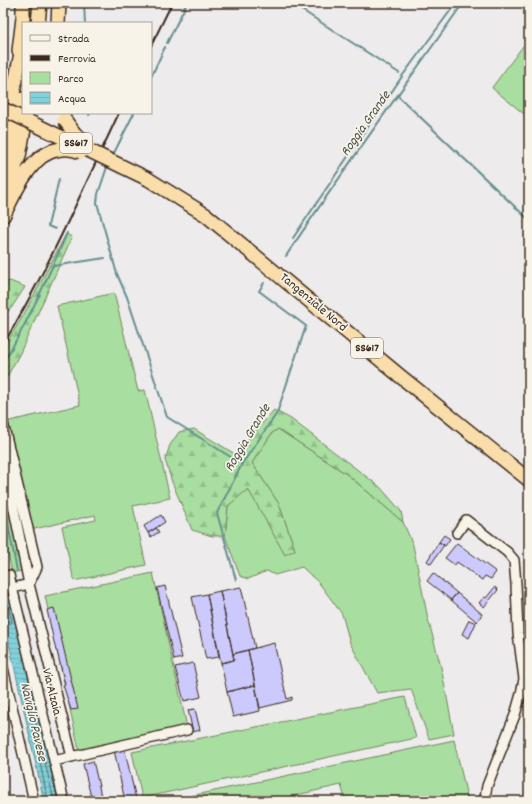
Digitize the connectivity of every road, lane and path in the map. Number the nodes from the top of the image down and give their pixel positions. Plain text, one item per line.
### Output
1 (23, 3) edge
2 (28, 3) edge
3 (40, 3) edge
4 (59, 3) edge
5 (23, 22) edge
6 (26, 22) edge
7 (38, 22) edge
8 (58, 22) edge
9 (22, 27) edge
10 (22, 48) edge
11 (17, 73) junction
12 (22, 104) edge
13 (3, 109) edge
14 (27, 114) edge
15 (63, 116) edge
16 (3, 134) edge
17 (3, 171) edge
18 (152, 181) junction
19 (3, 201) edge
20 (3, 216) edge
21 (3, 423) edge
22 (3, 455) edge
23 (529, 480) edge
24 (457, 533) dead end
25 (9, 575) dead end
26 (29, 584) junction
27 (13, 588) junction
28 (3, 668) edge
29 (51, 671) junction
30 (34, 674) junction
31 (188, 730) dead end
32 (72, 756) junction
33 (54, 761) junction
34 (34, 801) edge
35 (64, 801) edge
36 (486, 801) edge

1 - 5 highway
2 - 6 highway
3 - 7 highway
4 - 8 highway
9 - 11 highway
10 - 11 highway
11 - 16 highway
12 - 17 highway
13 - 18 highway, SS617, bridge
14 - 19 highway
15 - 18 highway, bridge
18 - 20 highway, bridge
18 - 23 highway, Tangenziale Nord / SS617
21 - 26 street
22 - 26 street
24 - 36 street
25 - 27 street, Via Alzaia
26 - 27 street
26 - 29 street
27 - 30 street, Via Alzaia
28 - 34 street
29 - 30 street
29 - 32 street
30 - 33 street, Via Alzaia
31 - 32 street
32 - 33 street
33 - 35 street, Via Alzaia

